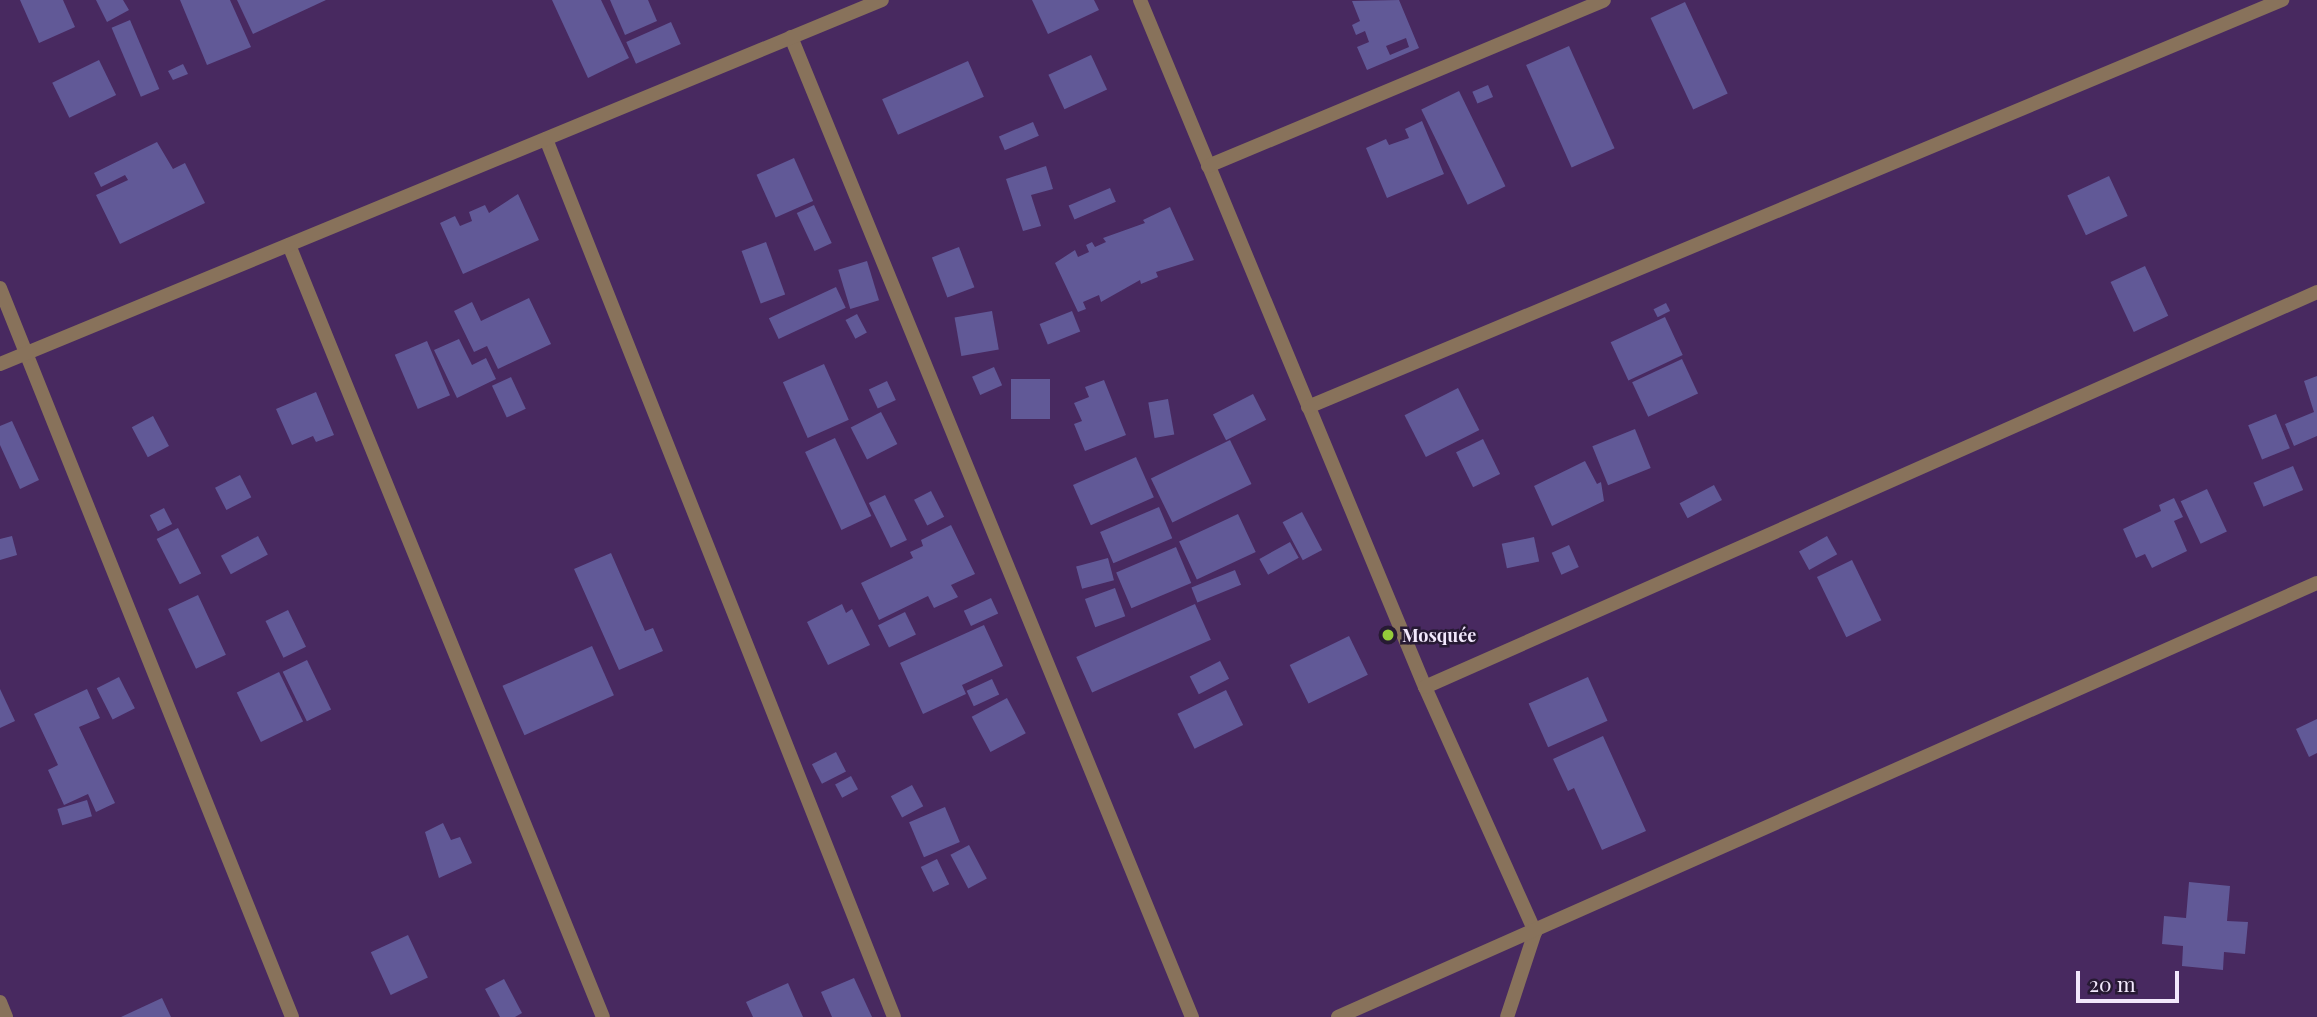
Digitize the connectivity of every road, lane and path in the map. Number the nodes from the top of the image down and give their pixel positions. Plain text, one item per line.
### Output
1 (882, 0) edge
2 (1140, 0) edge
3 (1604, 0) edge
4 (2282, 0) edge
5 (792, 37) junction
6 (547, 139) junction
7 (1208, 166) junction
8 (289, 245) junction
9 (0, 288) edge
10 (2317, 292) edge
11 (27, 352) junction
12 (0, 364) edge
13 (1308, 407) junction
14 (2317, 583) edge
15 (1425, 687) junction
16 (1535, 932) junction
17 (0, 1002) edge
18 (6, 1017) edge
19 (292, 1017) edge
20 (603, 1017) edge
21 (894, 1017) edge
22 (1192, 1017) edge
23 (1338, 1017) edge
24 (1507, 1017) edge

1 - 5 street
2 - 7 street
3 - 7 street
4 - 13 street
5 - 6 street
5 - 22 street
6 - 8 street
6 - 21 street
7 - 13 street
8 - 11 street
8 - 20 street
9 - 11 street
10 - 15 street
11 - 12 street
11 - 19 street
13 - 15 street
14 - 16 street
15 - 16 street
16 - 23 street
16 - 24 street
17 - 18 street

